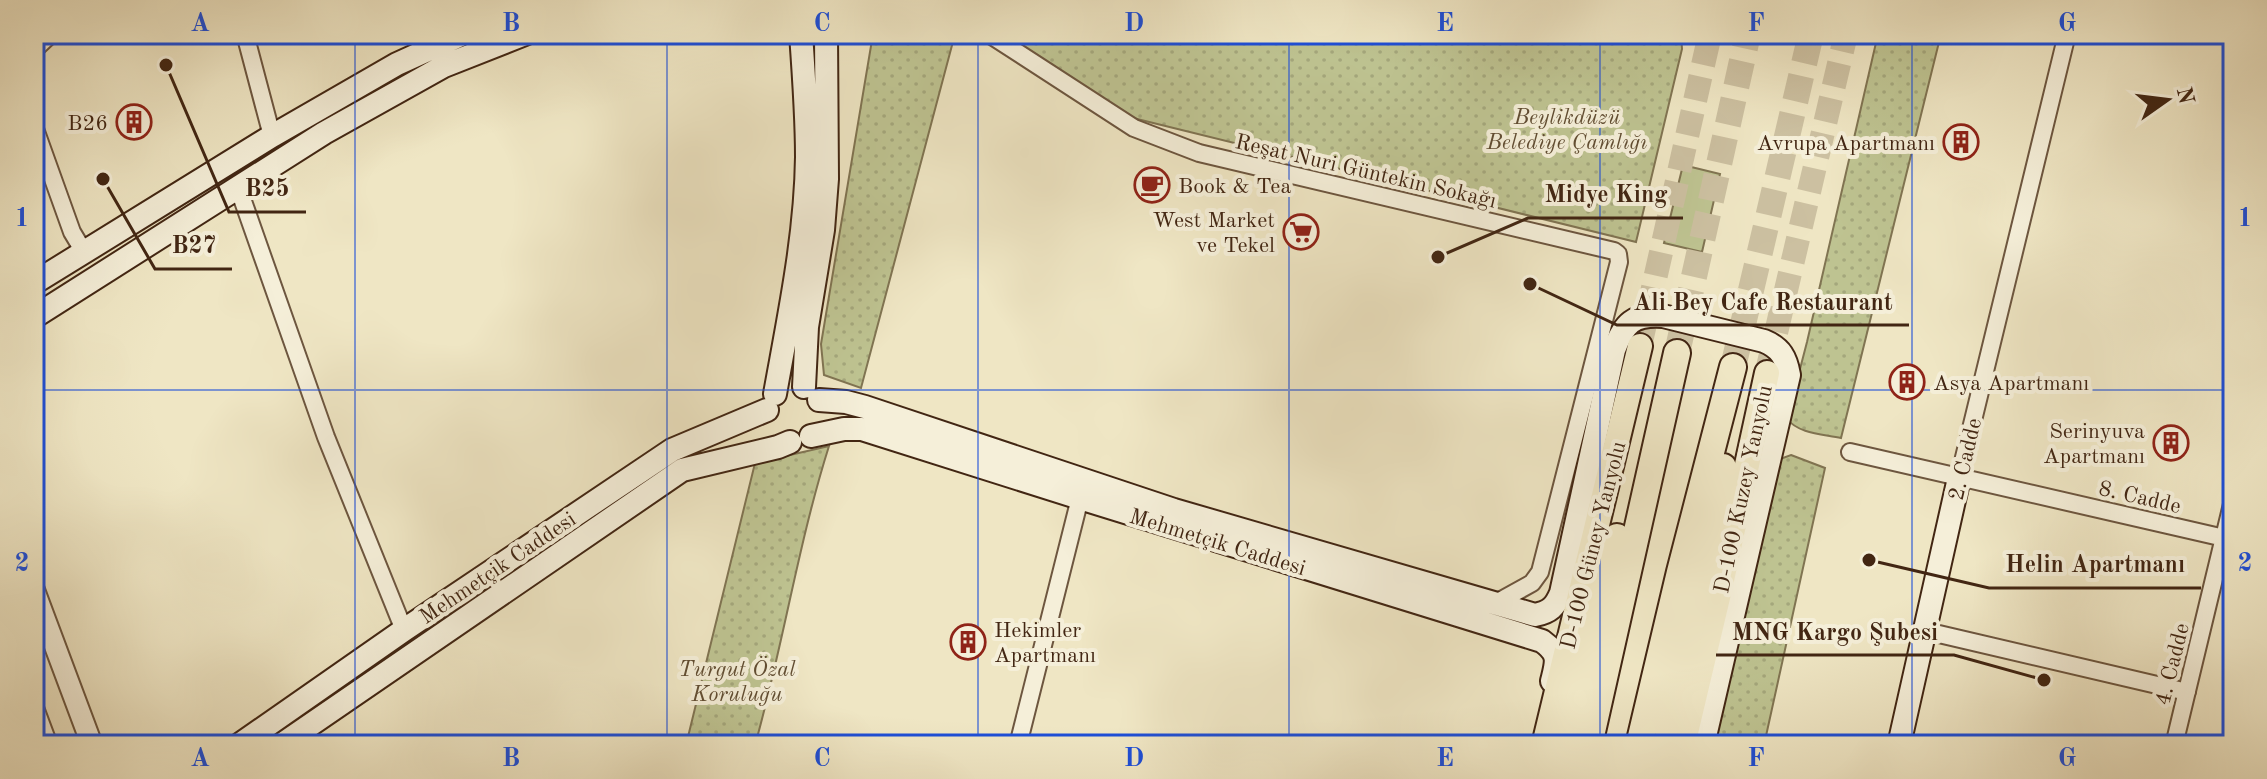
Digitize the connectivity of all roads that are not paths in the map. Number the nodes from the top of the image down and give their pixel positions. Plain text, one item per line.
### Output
1 (51, 34) edge
2 (245, 34) edge
3 (525, 34) edge
4 (801, 34) edge
5 (826, 34) edge
6 (989, 34) edge
7 (2067, 34) edge
8 (451, 36) edge
9 (34, 50) edge
10 (34, 126) edge
11 (272, 136) junction
12 (238, 187) junction
13 (84, 252) junction
14 (34, 283) edge
15 (34, 317) edge
16 (1640, 346) tunnel mouth
17 (1677, 353) tunnel mouth
18 (1733, 367) tunnel mouth
19 (1767, 373) tunnel mouth
20 (812, 393) junction
21 (771, 402) junction
22 (1722, 412) junction
23 (801, 439) junction
24 (1850, 452) dead end
25 (1959, 478) junction
26 (1646, 489) junction
27 (1082, 490) junction
28 (2233, 500) edge
29 (2229, 539) edge
30 (34, 590) edge
31 (1505, 606) junction
32 (404, 630) junction
33 (1926, 631) junction
34 (2187, 692) junction
35 (34, 705) edge
36 (1550, 720) junction
37 (49, 745) edge
38 (92, 745) edge
39 (239, 745) edge
40 (281, 745) edge
41 (1018, 745) edge
42 (1544, 745) edge
43 (1565, 745) edge
44 (1589, 745) edge
45 (1639, 745) edge
46 (1666, 745) edge
47 (1683, 745) edge
48 (1703, 745) edge
49 (1899, 745) edge
50 (2174, 745) edge

1 - 9 street
2 - 11 street
3 - 12 main road
4 - 21 main road
5 - 20 main road
6 - 31 street, Reşat Nuri Güntekin Sokağı
7 - 25 street, 2. Cadde
8 - 11 main road
10 - 13 street
11 - 13 main road
12 - 15 main road
12 - 32 street
13 - 14 main road
16 - 36 main road, D-100 Güney Yanyolu
17 - 26 highway
18 - 22 highway
19 - 47 main road, D-100 Kuzey Yanyolu
20 - 21 main road
20 - 23 main road
20 - 27 main road, Mehmetçik Caddesi
21 - 23 main road
21 - 32 main road, Mehmetçik Caddesi
22 - 45 highway
22 - 46 highway
23 - 27 main road, Mehmetçik Caddesi
23 - 40 main road, Mehmetçik Caddesi
24 - 25 street, 8. Cadde
25 - 29 street, 8. Cadde
25 - 33 main road, 2. Cadde
26 - 43 highway
26 - 44 highway
27 - 31 main road, Mehmetçik Caddesi
27 - 36 main road, Mehmetçik Caddesi
27 - 41 street
28 - 29 street, 4. Cadde
29 - 34 street, 4. Cadde
30 - 38 street
31 - 48 main road, Mehmetçik Caddesi
32 - 39 main road, Mehmetçik Caddesi
33 - 34 street
33 - 49 main road, 2. Cadde
34 - 50 street, 4. Cadde
35 - 37 street
36 - 42 main road, D-100 Güney Yanyolu

